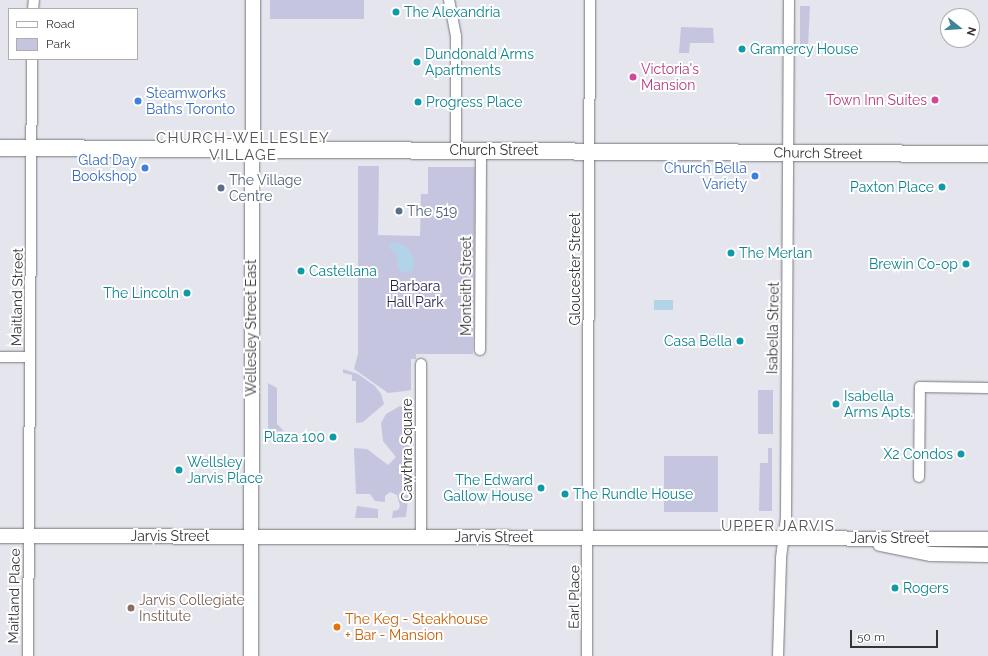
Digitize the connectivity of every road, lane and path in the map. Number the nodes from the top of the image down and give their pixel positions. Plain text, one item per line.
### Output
1 (253, 0) edge
2 (449, 0) edge
3 (590, 0) edge
4 (789, 0) edge
5 (32, 60) edge
6 (0, 148) edge
7 (32, 148) junction
8 (252, 149) junction
9 (456, 150) junction
10 (481, 150) junction
11 (589, 151) junction
12 (788, 152) junction
13 (988, 154) edge
14 (480, 350) dead end
15 (0, 356) edge
16 (30, 357) junction
17 (421, 364) dead end
18 (988, 388) edge
19 (919, 477) dead end
20 (0, 536) edge
21 (29, 536) junction
22 (252, 536) junction
23 (422, 536) junction
24 (588, 537) junction
25 (783, 537) junction
26 (846, 538) junction
27 (988, 539) edge
28 (988, 555) edge
29 (28, 656) edge
30 (251, 656) edge
31 (587, 656) edge
32 (778, 656) edge

1 - 8 main road, Wellesley Street East
2 - 9 street
3 - 11 street, Gloucester Street
4 - 12 street, Isabella Street
5 - 7 street, Maitland Street
6 - 7 main road, Church Street
7 - 8 main road, Church Street
7 - 16 street, Maitland Street
8 - 9 main road, Church Street
8 - 22 main road, Wellesley Street East
9 - 10 main road, Church Street
10 - 11 main road, Church Street
10 - 14 street, Monteith Street
11 - 12 main road, Church Street
11 - 24 street, Gloucester Street
12 - 13 main road, Church Street
12 - 25 street, Isabella Street
15 - 16 street
16 - 21 street, Maitland Street
17 - 23 street, Cawthra Square
18 - 19 street
20 - 21 main road, Jarvis Street
21 - 22 main road, Jarvis Street
21 - 29 street, Maitland Place
22 - 23 main road, Jarvis Street
22 - 30 main road, Wellesley Street East
23 - 24 main road, Jarvis Street
24 - 25 main road, Jarvis Street
24 - 31 street, Earl Place
25 - 26 main road, Jarvis Street
25 - 32 street, Isabella Street
26 - 27 main road, Jarvis Street
26 - 28 main road

